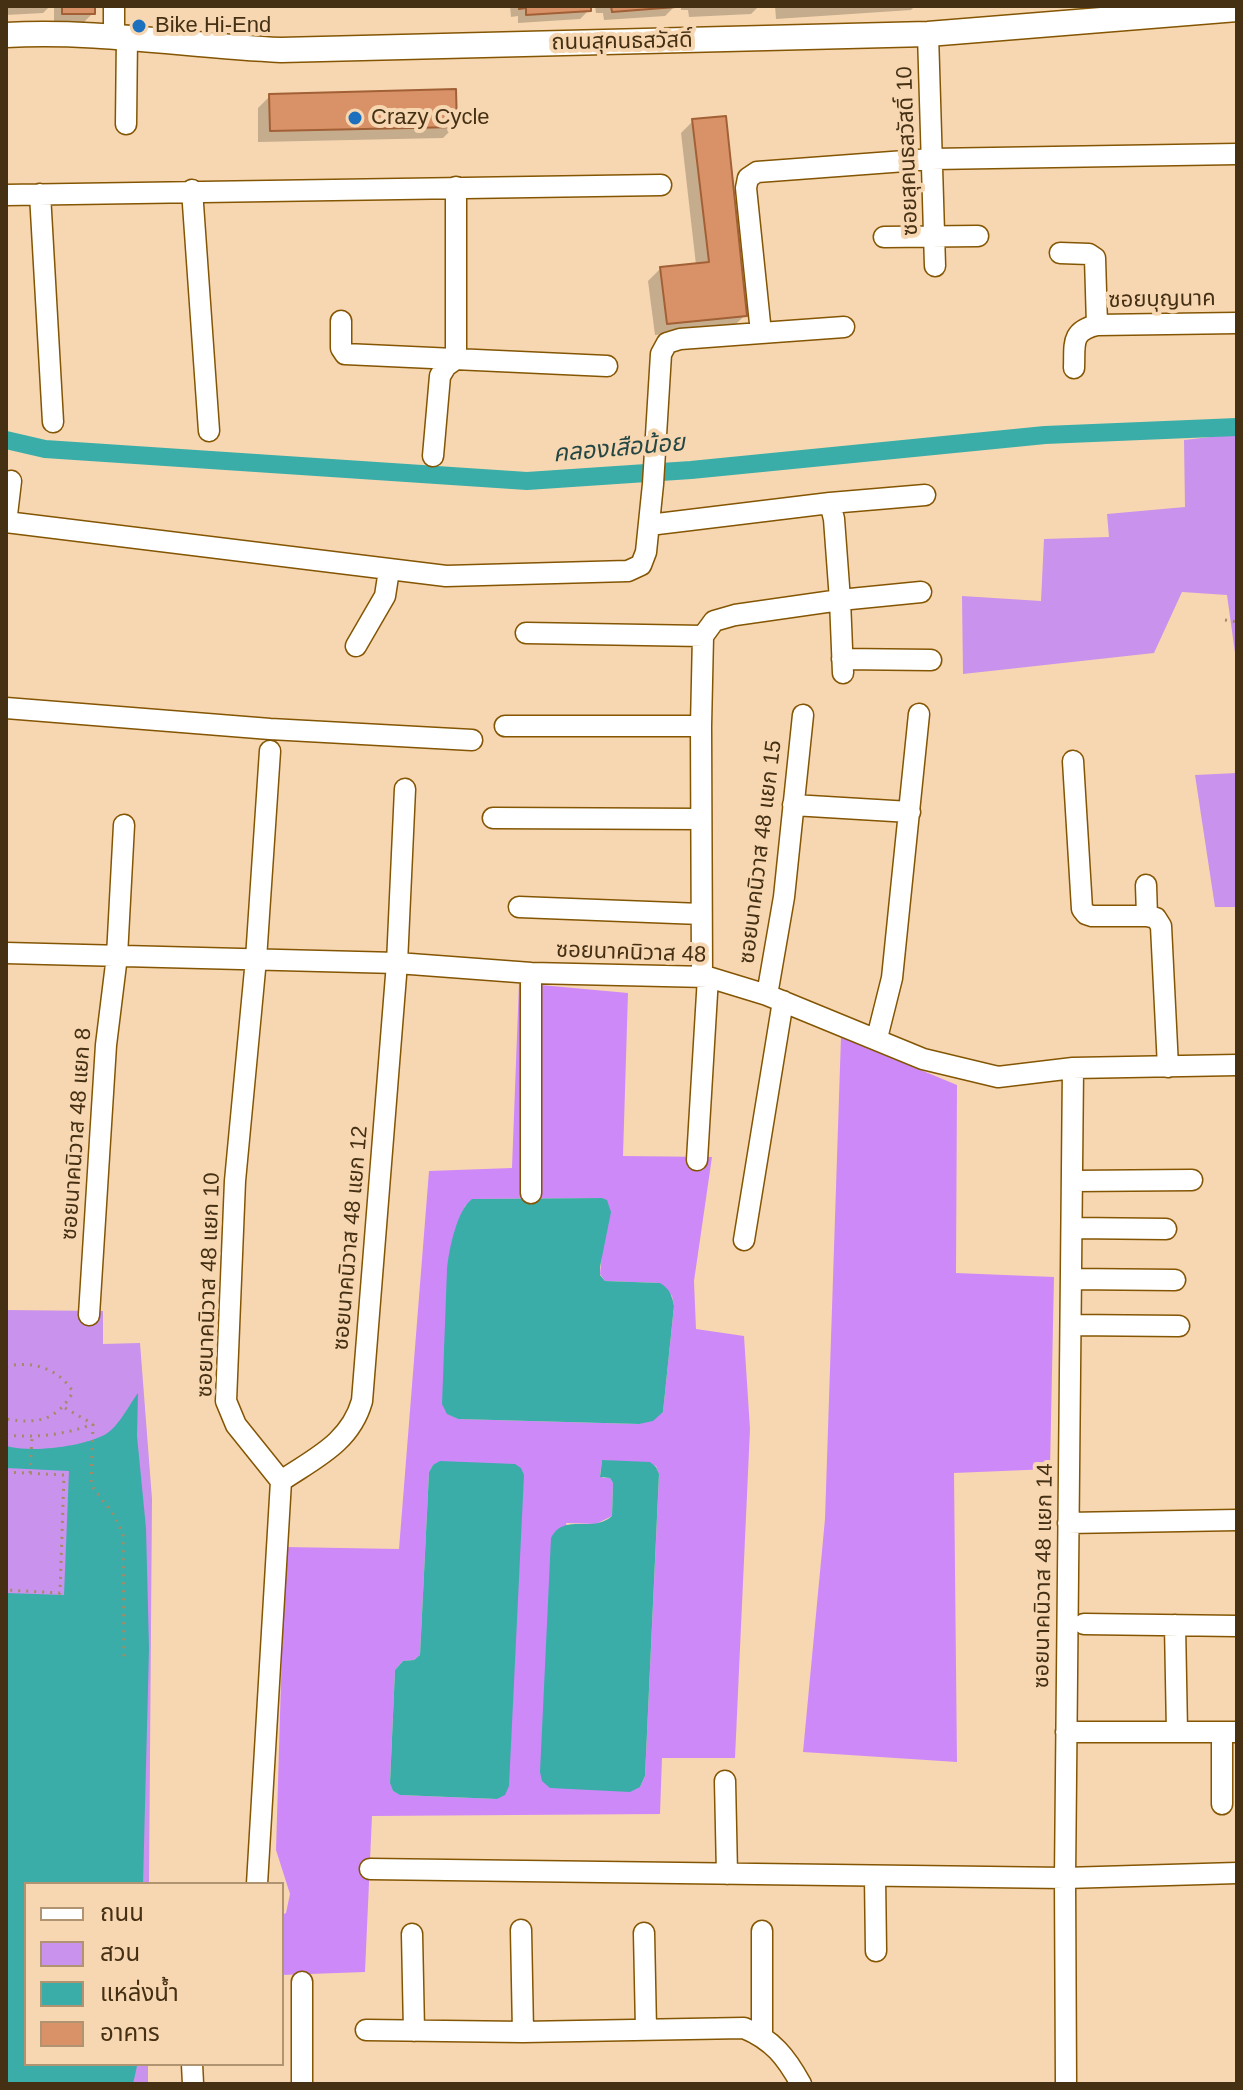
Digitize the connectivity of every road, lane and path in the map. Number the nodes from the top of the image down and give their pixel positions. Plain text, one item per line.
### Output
1 (114, 6) edge
2 (1237, 9) edge
3 (928, 34) junction
4 (6, 35) edge
5 (121, 35) junction
6 (126, 124) dead end
7 (1237, 154) edge
8 (932, 159) junction
9 (661, 185) dead end
10 (456, 187) junction
11 (192, 190) junction
12 (40, 194) junction
13 (6, 195) edge
14 (934, 235) junction
15 (978, 236) dead end
16 (884, 237) dead end
17 (1060, 253) dead end
18 (935, 266) dead end
19 (341, 321) dead end
20 (1237, 323) edge
21 (1097, 325) junction
22 (844, 327) dead end
23 (761, 333) junction
24 (456, 359) junction
25 (607, 366) dead end
26 (1074, 368) dead end
27 (53, 422) dead end
28 (209, 431) dead end
29 (433, 456) dead end
30 (11, 481) dead end
31 (925, 495) dead end
32 (830, 503) junction
33 (6, 522) edge
34 (649, 525) junction
35 (389, 570) junction
36 (921, 592) dead end
37 (840, 600) junction
38 (1225, 620) dead end
39 (1237, 622) edge
40 (526, 633) dead end
41 (703, 636) junction
42 (356, 646) dead end
43 (931, 660) dead end
44 (6, 708) edge
45 (919, 714) dead end
46 (803, 715) dead end
47 (505, 726) dead end
48 (701, 726) junction
49 (472, 740) dead end
50 (270, 751) dead end
51 (1073, 761) dead end
52 (405, 789) dead end
53 (793, 805) junction
54 (910, 812) junction
55 (493, 818) dead end
56 (701, 819) junction
57 (124, 825) dead end
58 (1146, 885) dead end
59 (519, 907) dead end
60 (701, 914) junction
61 (1147, 916) junction
62 (6, 953) edge
63 (117, 956) junction
64 (256, 959) junction
65 (397, 963) junction
66 (531, 973) junction
67 (705, 977) junction
68 (775, 998) junction
69 (877, 1038) junction
70 (1237, 1065) edge
71 (1168, 1067) junction
72 (1073, 1068) junction
73 (697, 1160) dead end
74 (1192, 1180) dead end
75 (1073, 1181) junction
76 (531, 1193) dead end
77 (1073, 1228) junction
78 (1166, 1229) dead end
79 (744, 1240) dead end
80 (1071, 1279) junction
81 (1175, 1280) dead end
82 (89, 1315) dead end
83 (1071, 1325) junction
84 (1179, 1326) dead end
85 (6, 1366) edge
86 (64, 1407) junction
87 (6, 1419) edge
88 (93, 1424) junction
89 (6, 1435) edge
90 (32, 1437) junction
91 (30, 1471) junction
92 (6, 1472) edge
93 (281, 1481) junction
94 (1237, 1520) edge
95 (1068, 1523) junction
96 (6, 1590) edge
97 (1084, 1624) dead end
98 (1175, 1625) junction
99 (1237, 1626) edge
100 (124, 1657) dead end
101 (1066, 1732) junction
102 (1177, 1732) junction
103 (1230, 1732) edge
104 (725, 1781) dead end
105 (1222, 1804) dead end
106 (370, 1869) dead end
107 (1237, 1873) edge
108 (727, 1874) junction
109 (875, 1876) junction
110 (1065, 1878) junction
111 (257, 1882) edge
112 (521, 1930) dead end
113 (762, 1931) dead end
114 (644, 1933) dead end
115 (412, 1934) dead end
116 (876, 1951) dead end
117 (302, 1982) dead end
118 (646, 2029) junction
119 (366, 2030) dead end
120 (414, 2031) junction
121 (523, 2032) junction
122 (762, 2036) junction
123 (302, 2084) edge
124 (801, 2084) edge
125 (1066, 2084) edge

1 - 5 street
2 - 3 main road, ถนนสุคนธสวัสดิ์
3 - 5 main road, ถนนสุคนธสวัสดิ์
3 - 8 street, ซอยสุคนธสวัสดิ์ 10
4 - 5 main road, ถนนสุคนธสวัสดิ์
5 - 6 street
7 - 8 street
8 - 14 street, ซอยสุคนธสวัสดิ์ 10
8 - 23 street
9 - 10 street
10 - 11 street
10 - 24 street
11 - 12 street
11 - 28 street
12 - 13 street
12 - 27 street
14 - 15 street
14 - 16 street
14 - 18 street, ซอยสุคนธสวัสดิ์ 10
17 - 21 street
19 - 24 street
20 - 21 street, ซอยบุญนาค
21 - 26 street, ซอยบุญนาค
22 - 23 street
23 - 34 street
24 - 25 street
24 - 29 street
30 - 33 street
31 - 32 street
32 - 34 street
32 - 37 street
33 - 35 street
34 - 35 street
35 - 42 street
36 - 37 street
37 - 41 street
37 - 43 street
38 - 39 path
40 - 41 street
41 - 48 street
44 - 49 street
45 - 54 street
46 - 53 street, ซอยนาคนิวาส 48 แยก 15
47 - 48 street
48 - 56 street
50 - 64 street, ซอยนาคนิวาส 48 แยก 10
51 - 61 street
52 - 65 street, ซอยนาคนิวาส 48 แยก 12
53 - 54 street
53 - 68 street, ซอยนาคนิวาส 48 แยก 15
54 - 69 street
55 - 56 street
56 - 60 street
57 - 63 street, ซอยนาคนิวาส 48 แยก 8
58 - 61 street
59 - 60 street
60 - 67 street
61 - 71 street
62 - 63 street, ซอยนาคนิวาส 48
63 - 64 street, ซอยนาคนิวาส 48
63 - 82 street, ซอยนาคนิวาส 48 แยก 8
64 - 65 street, ซอยนาคนิวาส 48
64 - 93 street, ซอยนาคนิวาส 48 แยก 10
65 - 66 street, ซอยนาคนิวาส 48
65 - 93 street, ซอยนาคนิวาส 48 แยก 12
66 - 67 street, ซอยนาคนิวาส 48
66 - 76 street
67 - 68 street, ซอยนาคนิวาส 48
67 - 73 street
68 - 69 street, ซอยนาคนิวาส 48
68 - 79 street, ซอยนาคนิวาส 48 แยก 15
69 - 72 street, ซอยนาคนิวาส 48
70 - 71 street, ซอยนาคนิวาส 48
71 - 72 street, ซอยนาคนิวาส 48
72 - 75 street, ซอยนาคนิวาส 48 แยก 14
74 - 75 street
75 - 77 street, ซอยนาคนิวาส 48 แยก 14
77 - 78 street
77 - 80 street, ซอยนาคนิวาส 48 แยก 14
80 - 81 street
80 - 83 street, ซอยนาคนิวาส 48 แยก 14
83 - 84 street
83 - 95 street, ซอยนาคนิวาส 48 แยก 14
85 - 86 path
86 - 87 path
86 - 88 path
88 - 90 path
88 - 100 path
89 - 90 path
90 - 91 path
91 - 92 path
91 - 96 path
93 - 111 street
94 - 95 street
95 - 101 street, ซอยนาคนิวาส 48 แยก 14
97 - 98 street
98 - 99 street
98 - 102 street
101 - 102 street
101 - 110 street, ซอยนาคนิวาส 48 แยก 14
102 - 103 street
103 - 105 street
104 - 108 street
106 - 108 street
107 - 110 street
108 - 109 street
109 - 110 street
109 - 116 street
110 - 125 street, ซอยนาคนิวาส 48 แยก 14
112 - 121 street
113 - 122 street
114 - 118 street
115 - 120 street
117 - 123 street
118 - 121 street
118 - 122 street
119 - 120 street
120 - 121 street
122 - 124 street

